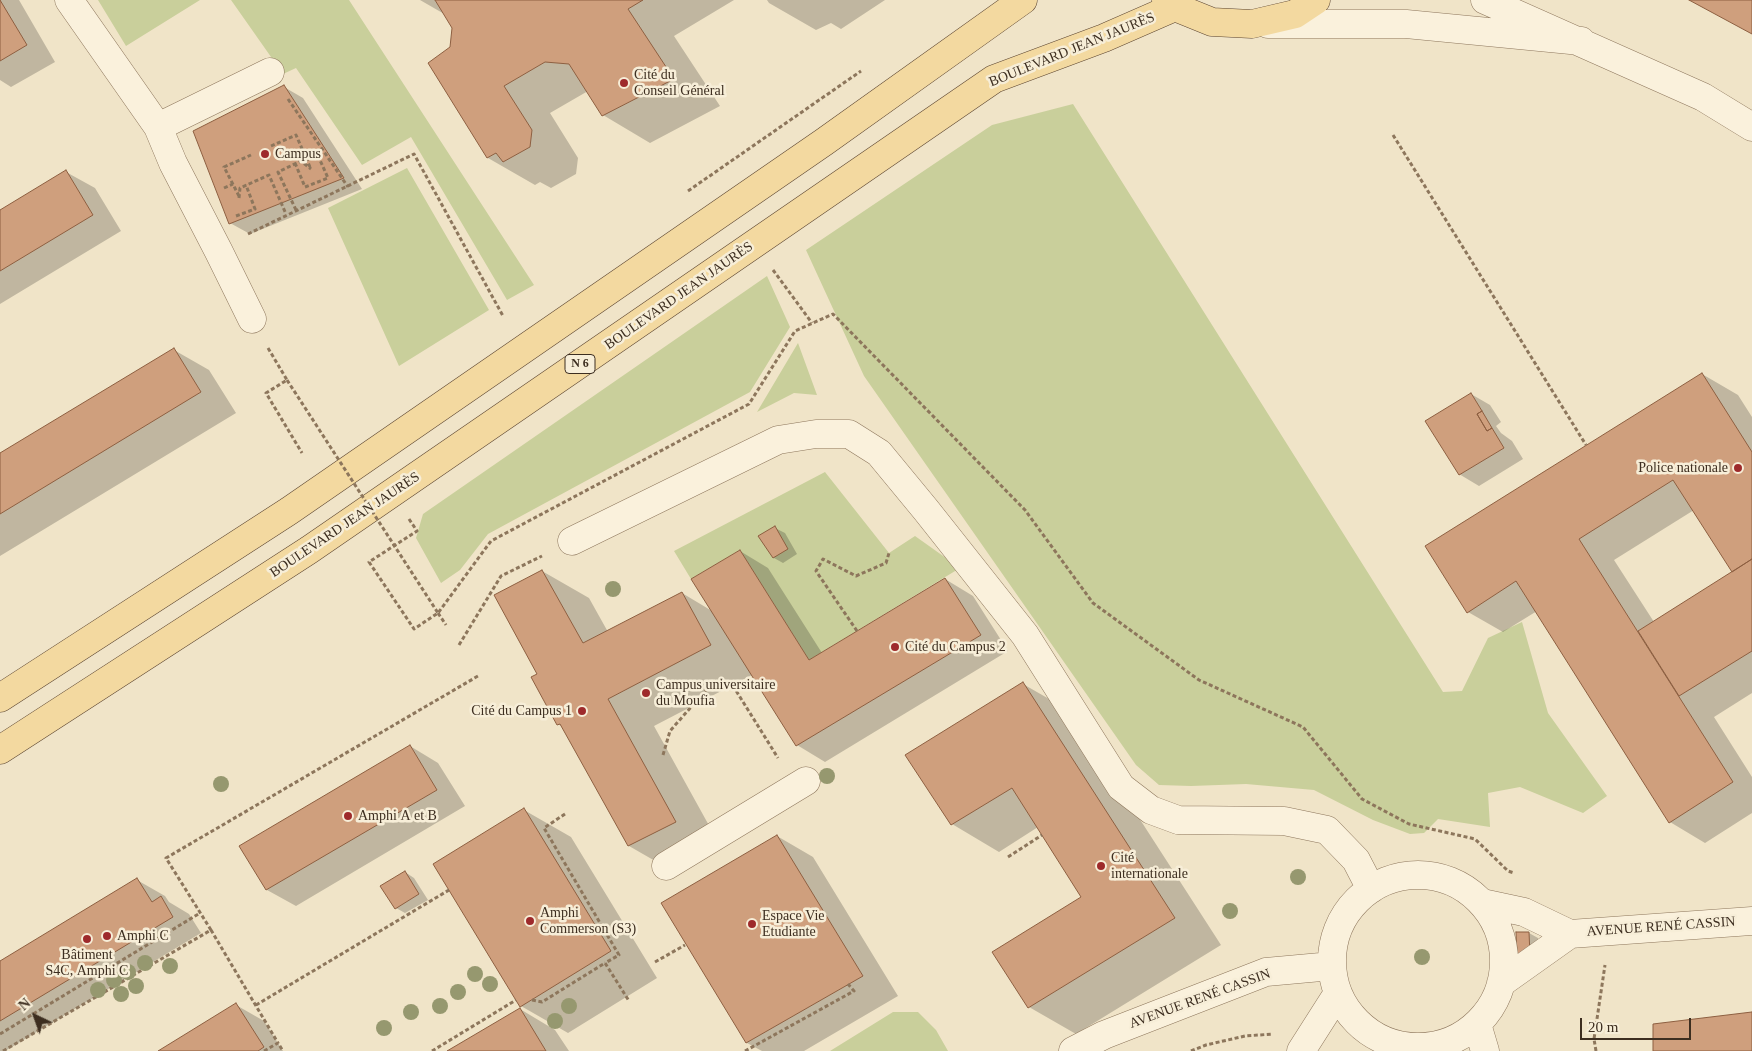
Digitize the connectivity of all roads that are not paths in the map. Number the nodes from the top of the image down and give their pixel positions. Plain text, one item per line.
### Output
1 (69, 0) edge
2 (1023, 0) edge
3 (1316, 0) edge
4 (1485, 0) edge
5 (1171, 4) edge
6 (1252, 24) junction
7 (1581, 41) junction
8 (270, 72) road end
9 (158, 127) junction
10 (1752, 127) edge
11 (252, 319) dead end
12 (572, 541) road end
13 (0, 698) edge
14 (0, 750) edge
15 (806, 781) dead end
16 (666, 866) dead end
17 (1371, 889) junction
18 (1482, 903) junction
19 (1752, 921) edge
20 (1570, 934) junction
21 (1332, 966) junction
22 (1501, 983) junction
23 (1338, 993) junction
24 (1477, 1024) junction
25 (1305, 1046) edge
26 (1073, 1051) edge
27 (1485, 1051) edge

1 - 9 street
2 - 13 main road
3 - 6 main road, BOULEVARD JEAN JAURÈS / N 6
4 - 7 street
5 - 6 main road, BOULEVARD JEAN JAURÈS / N 6
5 - 14 main road, BOULEVARD JEAN JAURÈS / N 6
6 - 7 street
7 - 10 street
8 - 9 street
9 - 11 street
12 - 17 street
15 - 16 street
17 - 18 street
17 - 21 street
18 - 20 street
18 - 22 street
19 - 20 street, AVENUE RENÉ CASSIN
20 - 22 street
21 - 23 street
21 - 26 street, AVENUE RENÉ CASSIN
22 - 24 street
23 - 24 street
23 - 25 street
24 - 27 street

